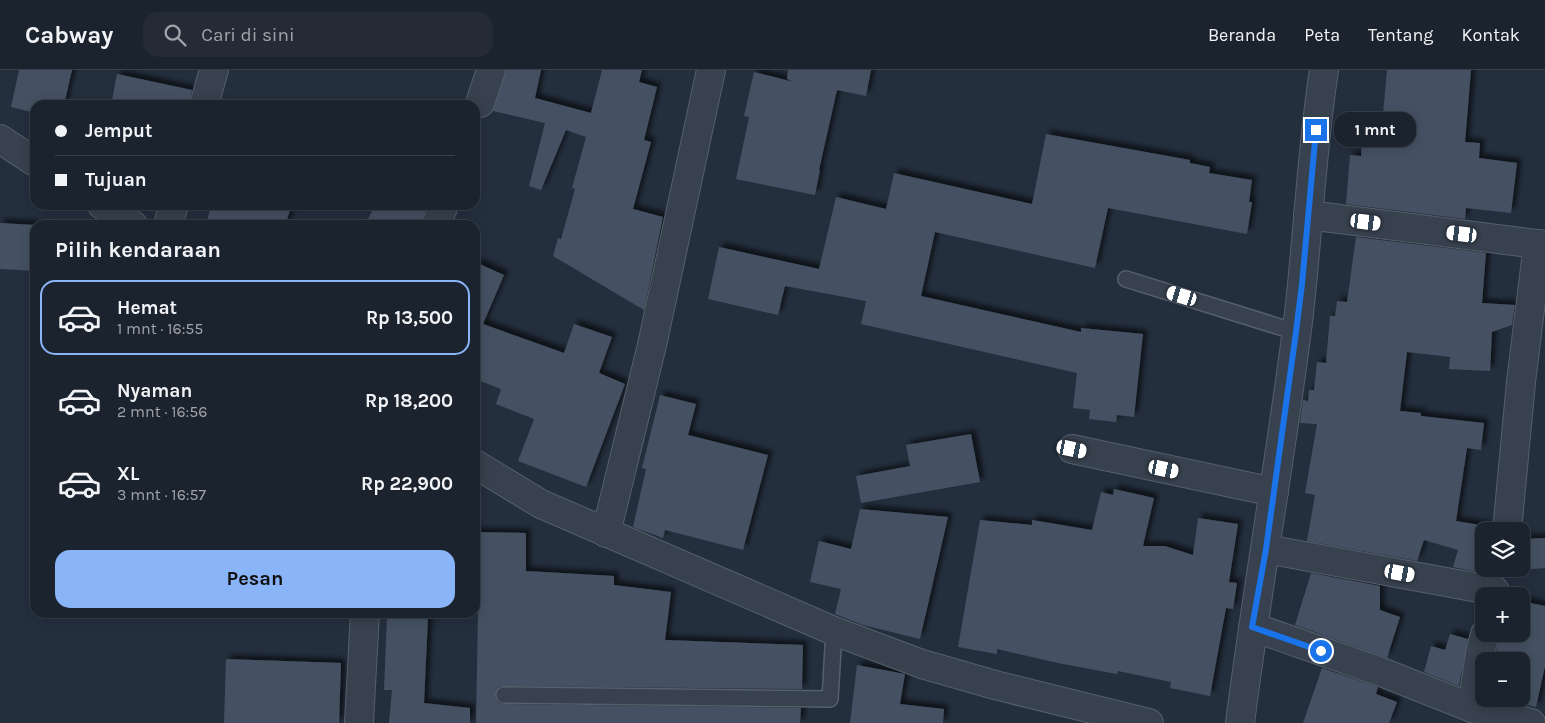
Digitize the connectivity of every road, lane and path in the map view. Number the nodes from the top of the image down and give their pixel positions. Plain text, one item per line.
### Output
1 (214, 70) edge
2 (491, 70) edge
3 (711, 70) edge
4 (1324, 70) edge
5 (205, 100) edge
6 (480, 102) dead end
7 (0, 139) edge
8 (30, 159) edge
9 (110, 210) edge
10 (1308, 215) junction
11 (125, 220) edge
12 (1541, 245) edge
13 (1126, 279) dead end
14 (1296, 332) junction
15 (1072, 449) dead end
16 (480, 467) edge
17 (1274, 492) junction
18 (1508, 522) edge
19 (606, 533) junction
20 (1266, 549) junction
21 (1497, 585) edge
22 (365, 618) edge
23 (1252, 627) junction
24 (834, 631) junction
25 (1483, 642) edge
26 (504, 695) dead end
27 (1472, 708) junction
28 (1545, 720) edge
29 (359, 723) edge
30 (1149, 723) edge
31 (1240, 723) edge
32 (1530, 723) edge
33 (1539, 723) edge

1 - 5 street
2 - 6 street
3 - 19 street
4 - 10 street
7 - 8 street
9 - 11 street
10 - 12 street
10 - 14 street
12 - 18 street
13 - 14 lane
14 - 17 street
15 - 17 street
16 - 19 street
17 - 20 street
19 - 24 street
20 - 21 street
20 - 23 street
22 - 29 street
23 - 27 street
23 - 31 street
24 - 26 lane
24 - 30 street
25 - 27 street
27 - 32 street
28 - 33 street

